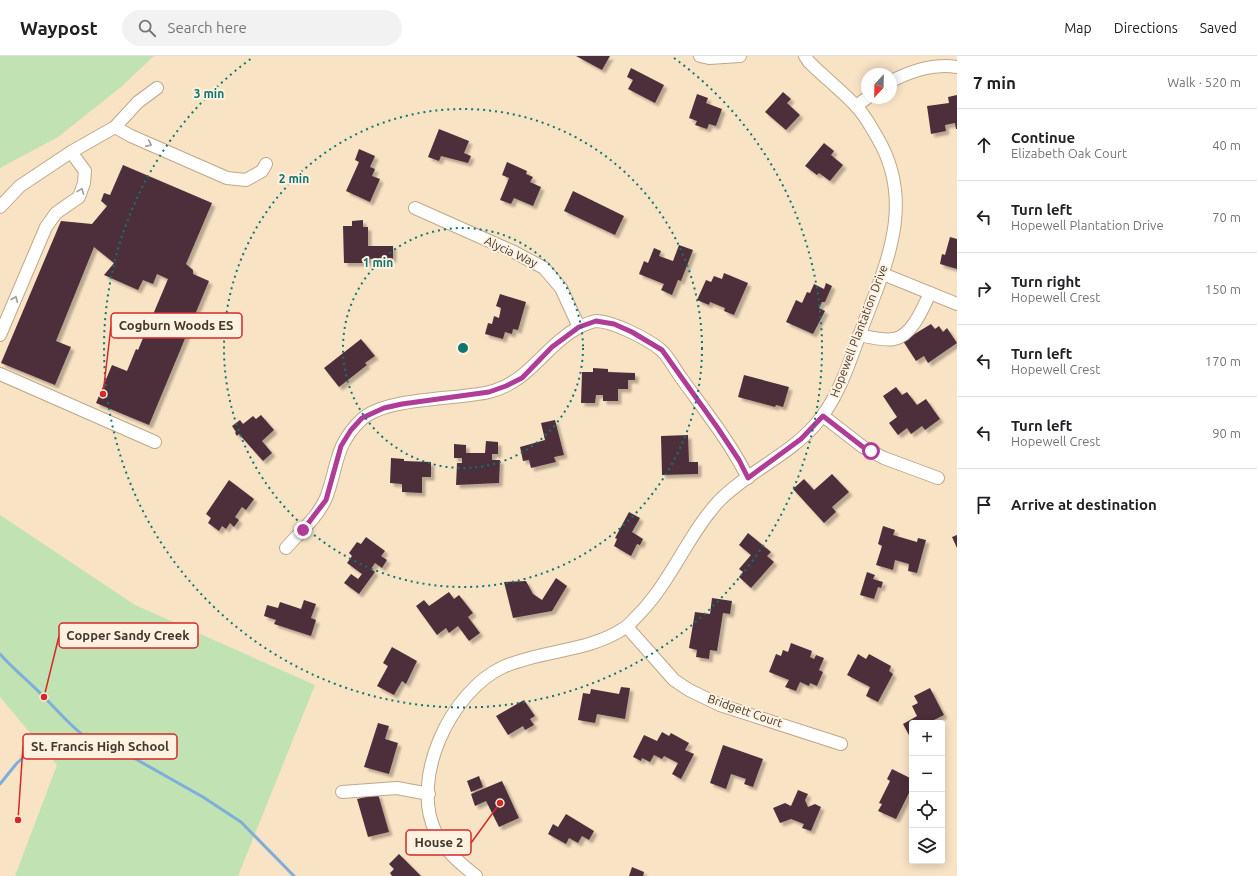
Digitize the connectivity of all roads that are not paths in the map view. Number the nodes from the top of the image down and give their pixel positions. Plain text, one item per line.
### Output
1 (700, 56) edge
2 (740, 56) edge
3 (805, 56) edge
4 (957, 67) edge
5 (897, 78) edge
6 (157, 88) dead end
7 (861, 102) edge
8 (856, 106) junction
9 (115, 127) junction
10 (70, 152) junction
11 (266, 164) dead end
12 (0, 207) edge
13 (415, 208) dead end
14 (883, 274) junction
15 (930, 293) junction
16 (957, 304) edge
17 (579, 327) junction
18 (0, 335) edge
19 (859, 335) junction
20 (0, 374) edge
21 (823, 416) junction
22 (156, 442) dead end
23 (748, 478) junction
24 (938, 478) dead end
25 (286, 548) dead end
26 (627, 627) junction
27 (841, 744) dead end
28 (342, 792) dead end
29 (429, 794) junction
30 (476, 876) edge

1 - 2 street
3 - 8 street, Hopewell Plantation Drive
4 - 5 street
6 - 9 street
7 - 8 street
8 - 14 street, Hopewell Plantation Drive
9 - 10 street
9 -> 11 street
10 - 12 street
18 -> 10 street
13 - 17 street, Alycia Way
14 - 15 street
14 - 19 street, Hopewell Plantation Drive
15 - 16 street
15 - 19 street
17 - 23 street
17 - 25 street
19 - 21 street, Hopewell Plantation Drive
20 - 22 street
21 - 23 street, Hopewell Plantation Drive
21 - 24 street
23 - 26 street, Hopewell Plantation Drive
26 - 27 street, Bridgett Court
26 - 29 street, Hopewell Plantation Drive
28 - 29 street
29 - 30 street, Hopewell Plantation Drive

